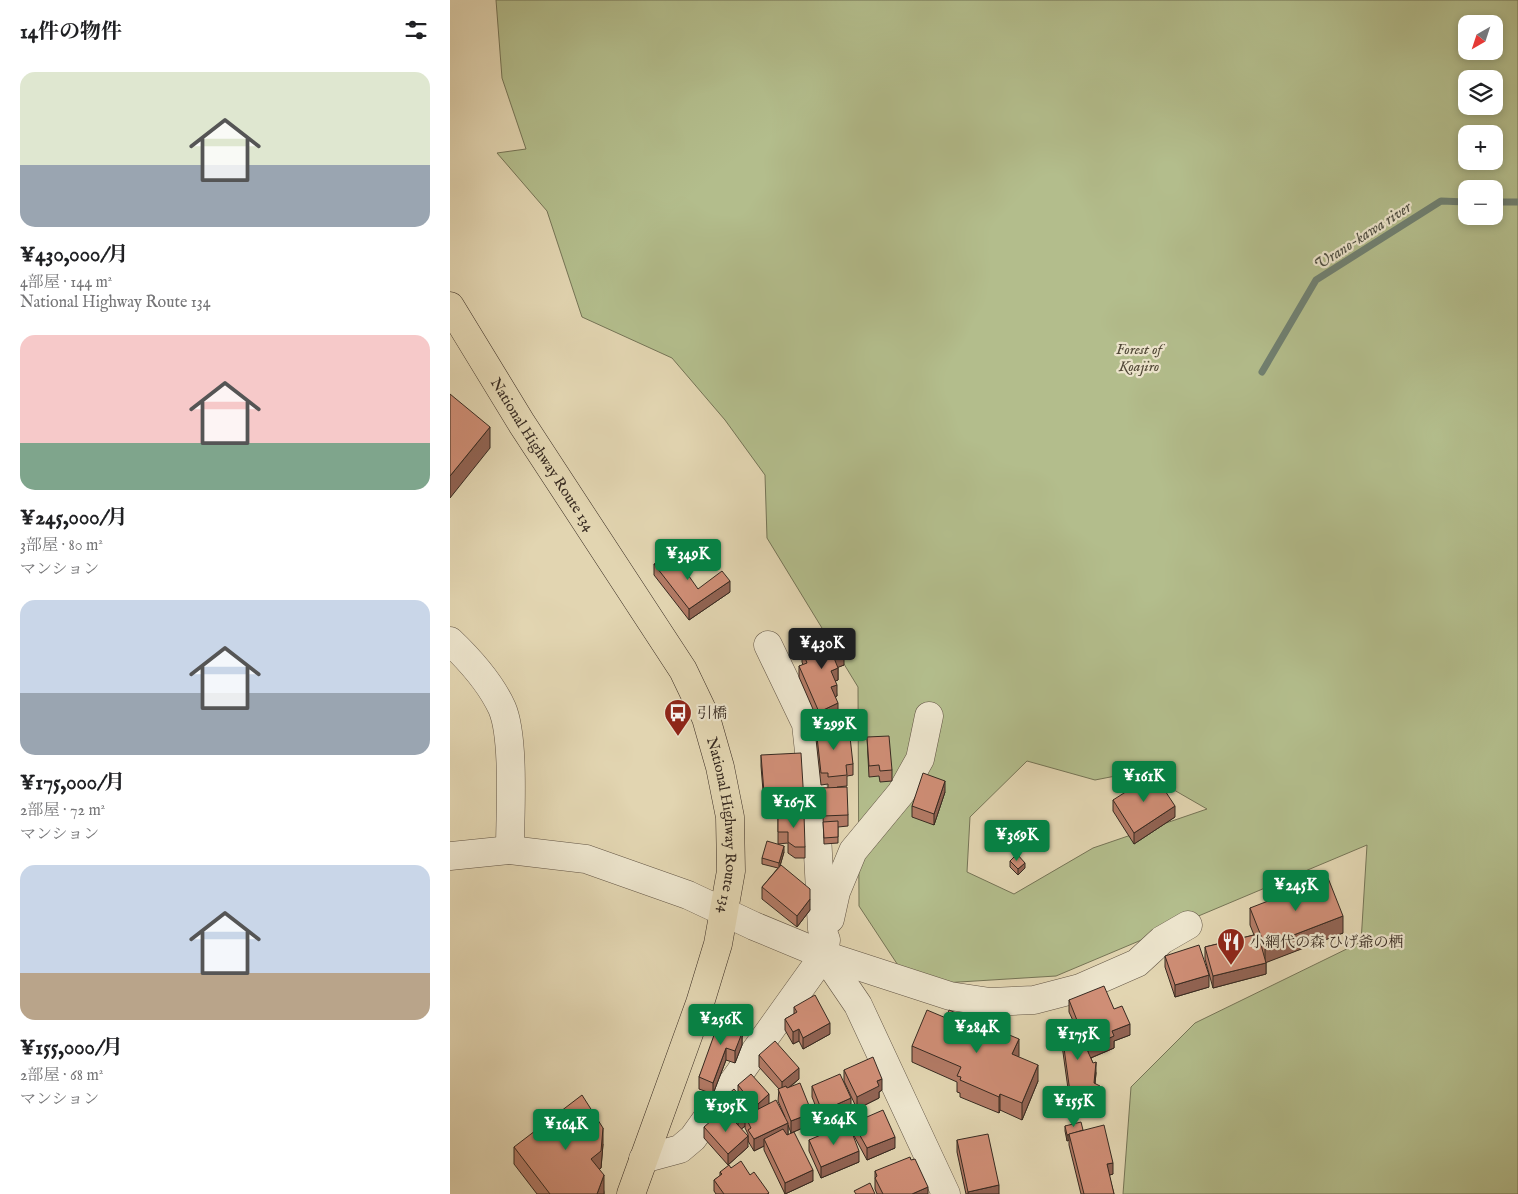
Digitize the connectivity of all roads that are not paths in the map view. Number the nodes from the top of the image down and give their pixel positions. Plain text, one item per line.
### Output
1 (450, 306) edge
2 (450, 641) edge
3 (768, 645) dead end
4 (929, 716) dead end
5 (510, 850) junction
6 (450, 856) edge
7 (724, 912) junction
8 (1188, 925) dead end
9 (825, 948) junction
10 (643, 1159) junction
11 (631, 1194) edge
12 (946, 1194) edge

1 - 7 highway, National Highway Route 134
2 - 5 street
3 - 9 street
4 - 9 street
5 - 6 street
5 - 7 street
7 - 9 street
7 - 10 highway, National Highway Route 134
8 - 9 street
9 - 10 street
9 - 12 street
10 - 11 highway, National Highway Route 134

